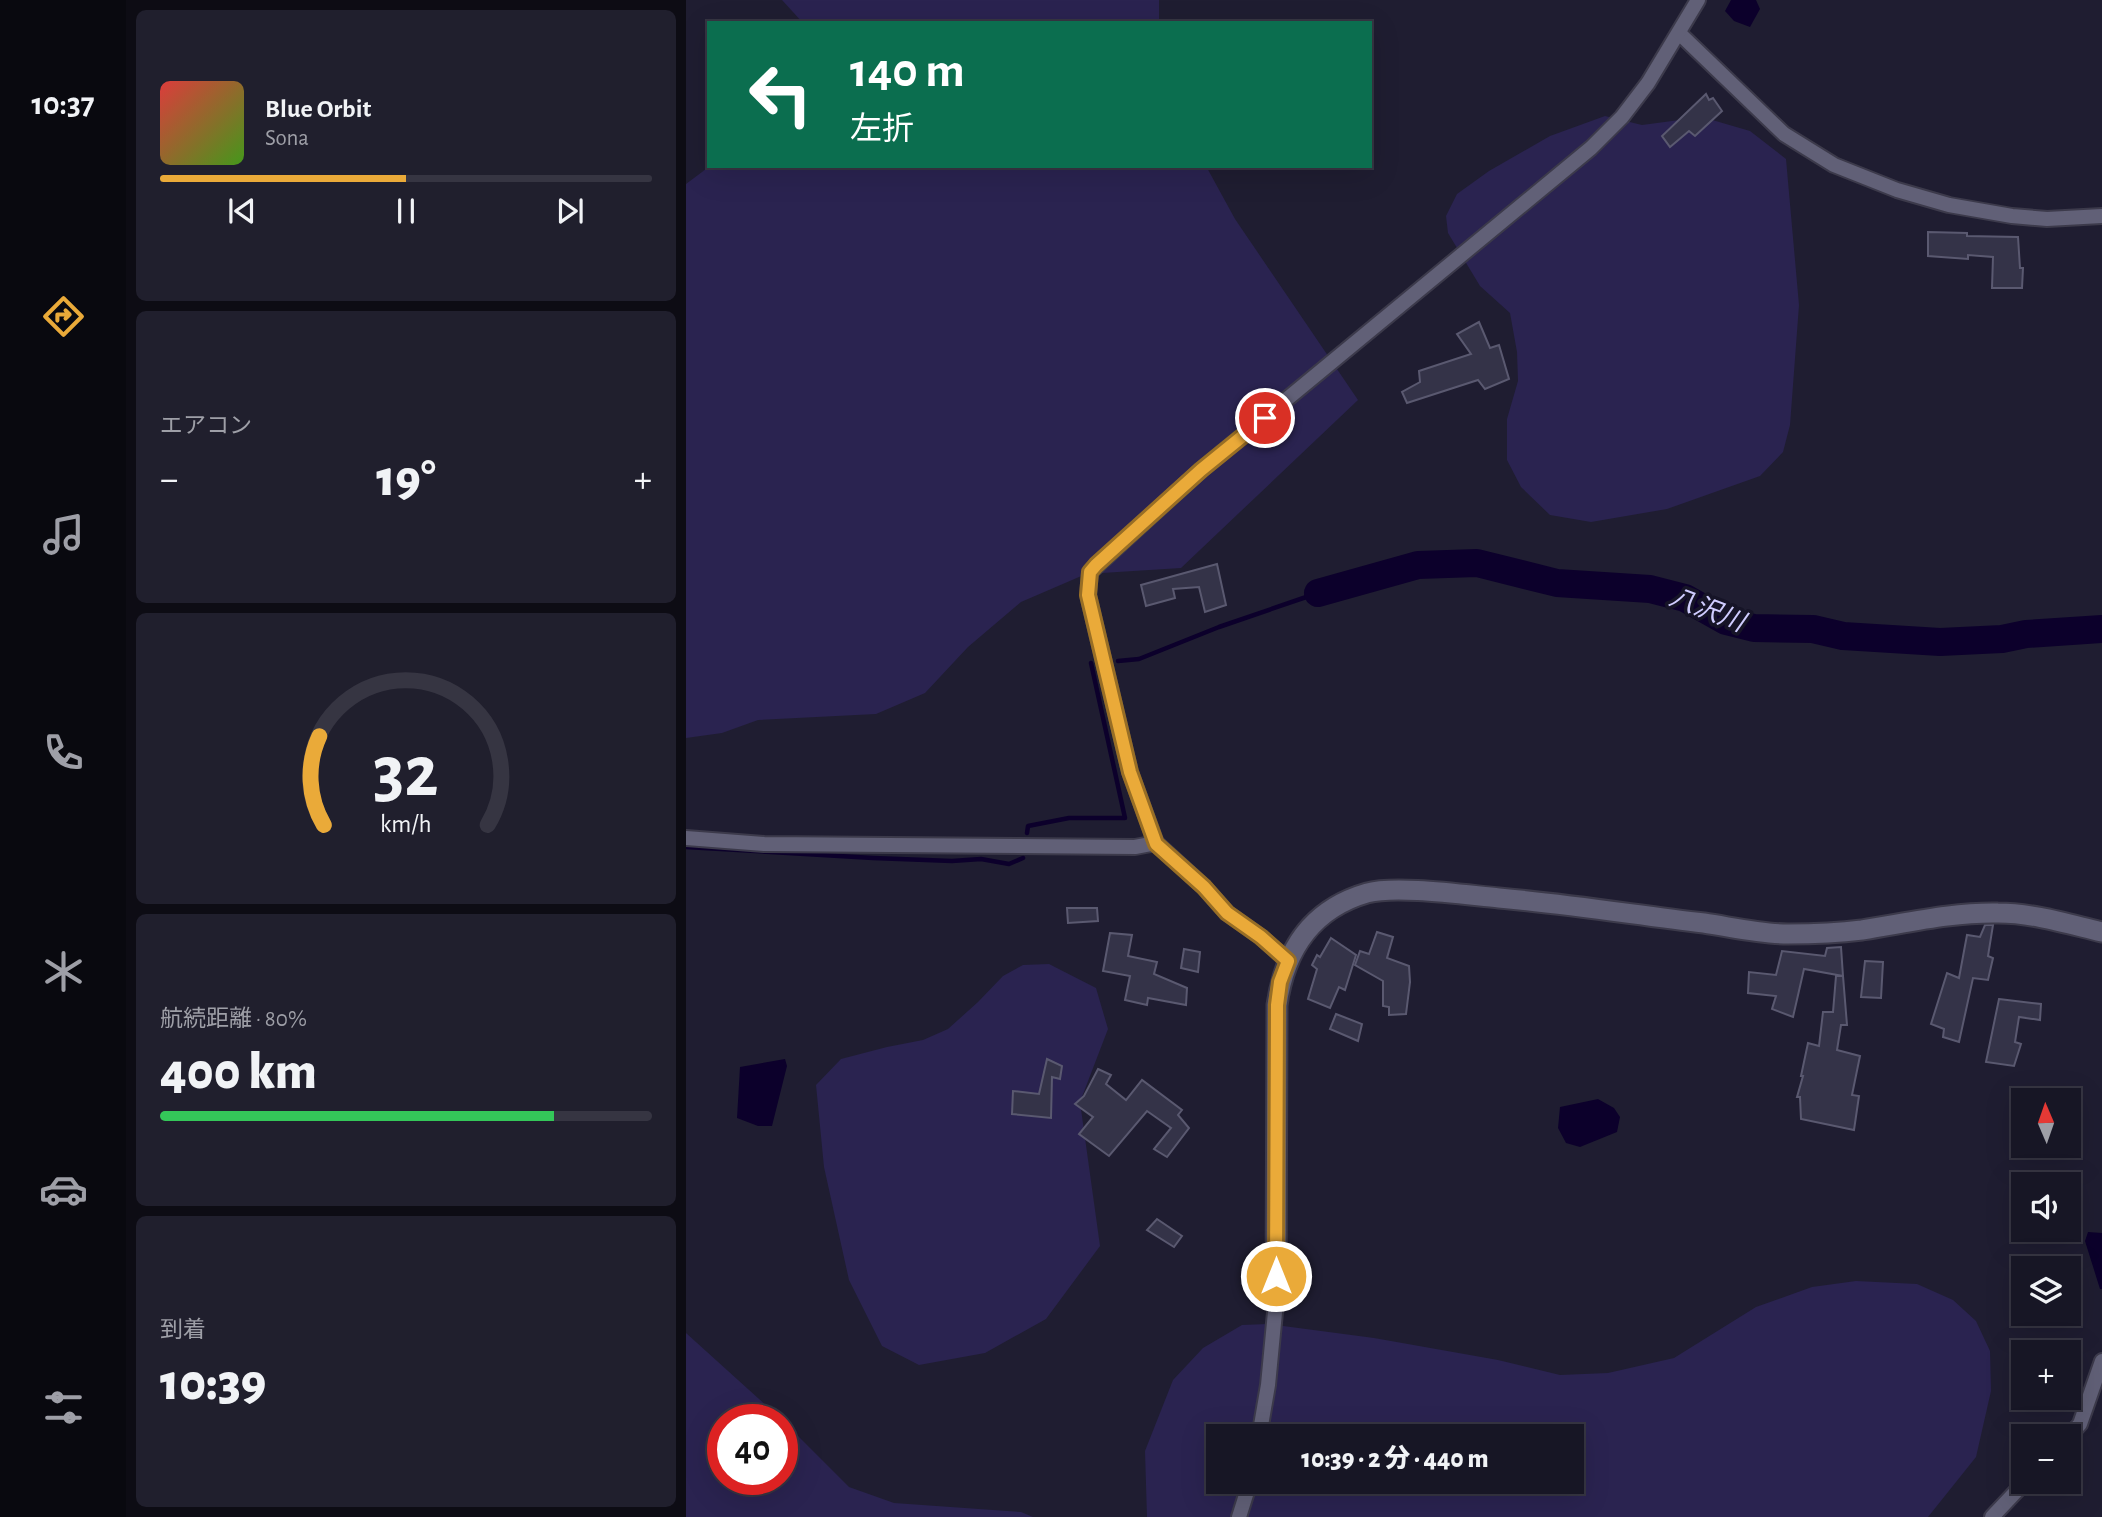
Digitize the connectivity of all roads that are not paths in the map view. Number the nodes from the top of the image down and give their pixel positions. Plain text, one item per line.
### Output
1 (1698, 0) edge
2 (1679, 33) junction
3 (2102, 216) edge
4 (686, 838) edge
5 (1156, 844) junction
6 (2102, 932) edge
7 (1288, 961) junction
8 (1276, 1302) joint
9 (2102, 1361) edge
10 (1261, 1424) edge
11 (2080, 1424) edge
12 (1246, 1494) edge
13 (2014, 1494) edge
14 (1239, 1517) edge
15 (1992, 1517) edge

1 - 2 street
2 - 3 street
2 - 5 street
4 - 5 street
5 - 7 street
6 - 7 street
7 - 8 street
8 - 10 street
9 - 11 street
12 - 14 street
13 - 15 street

